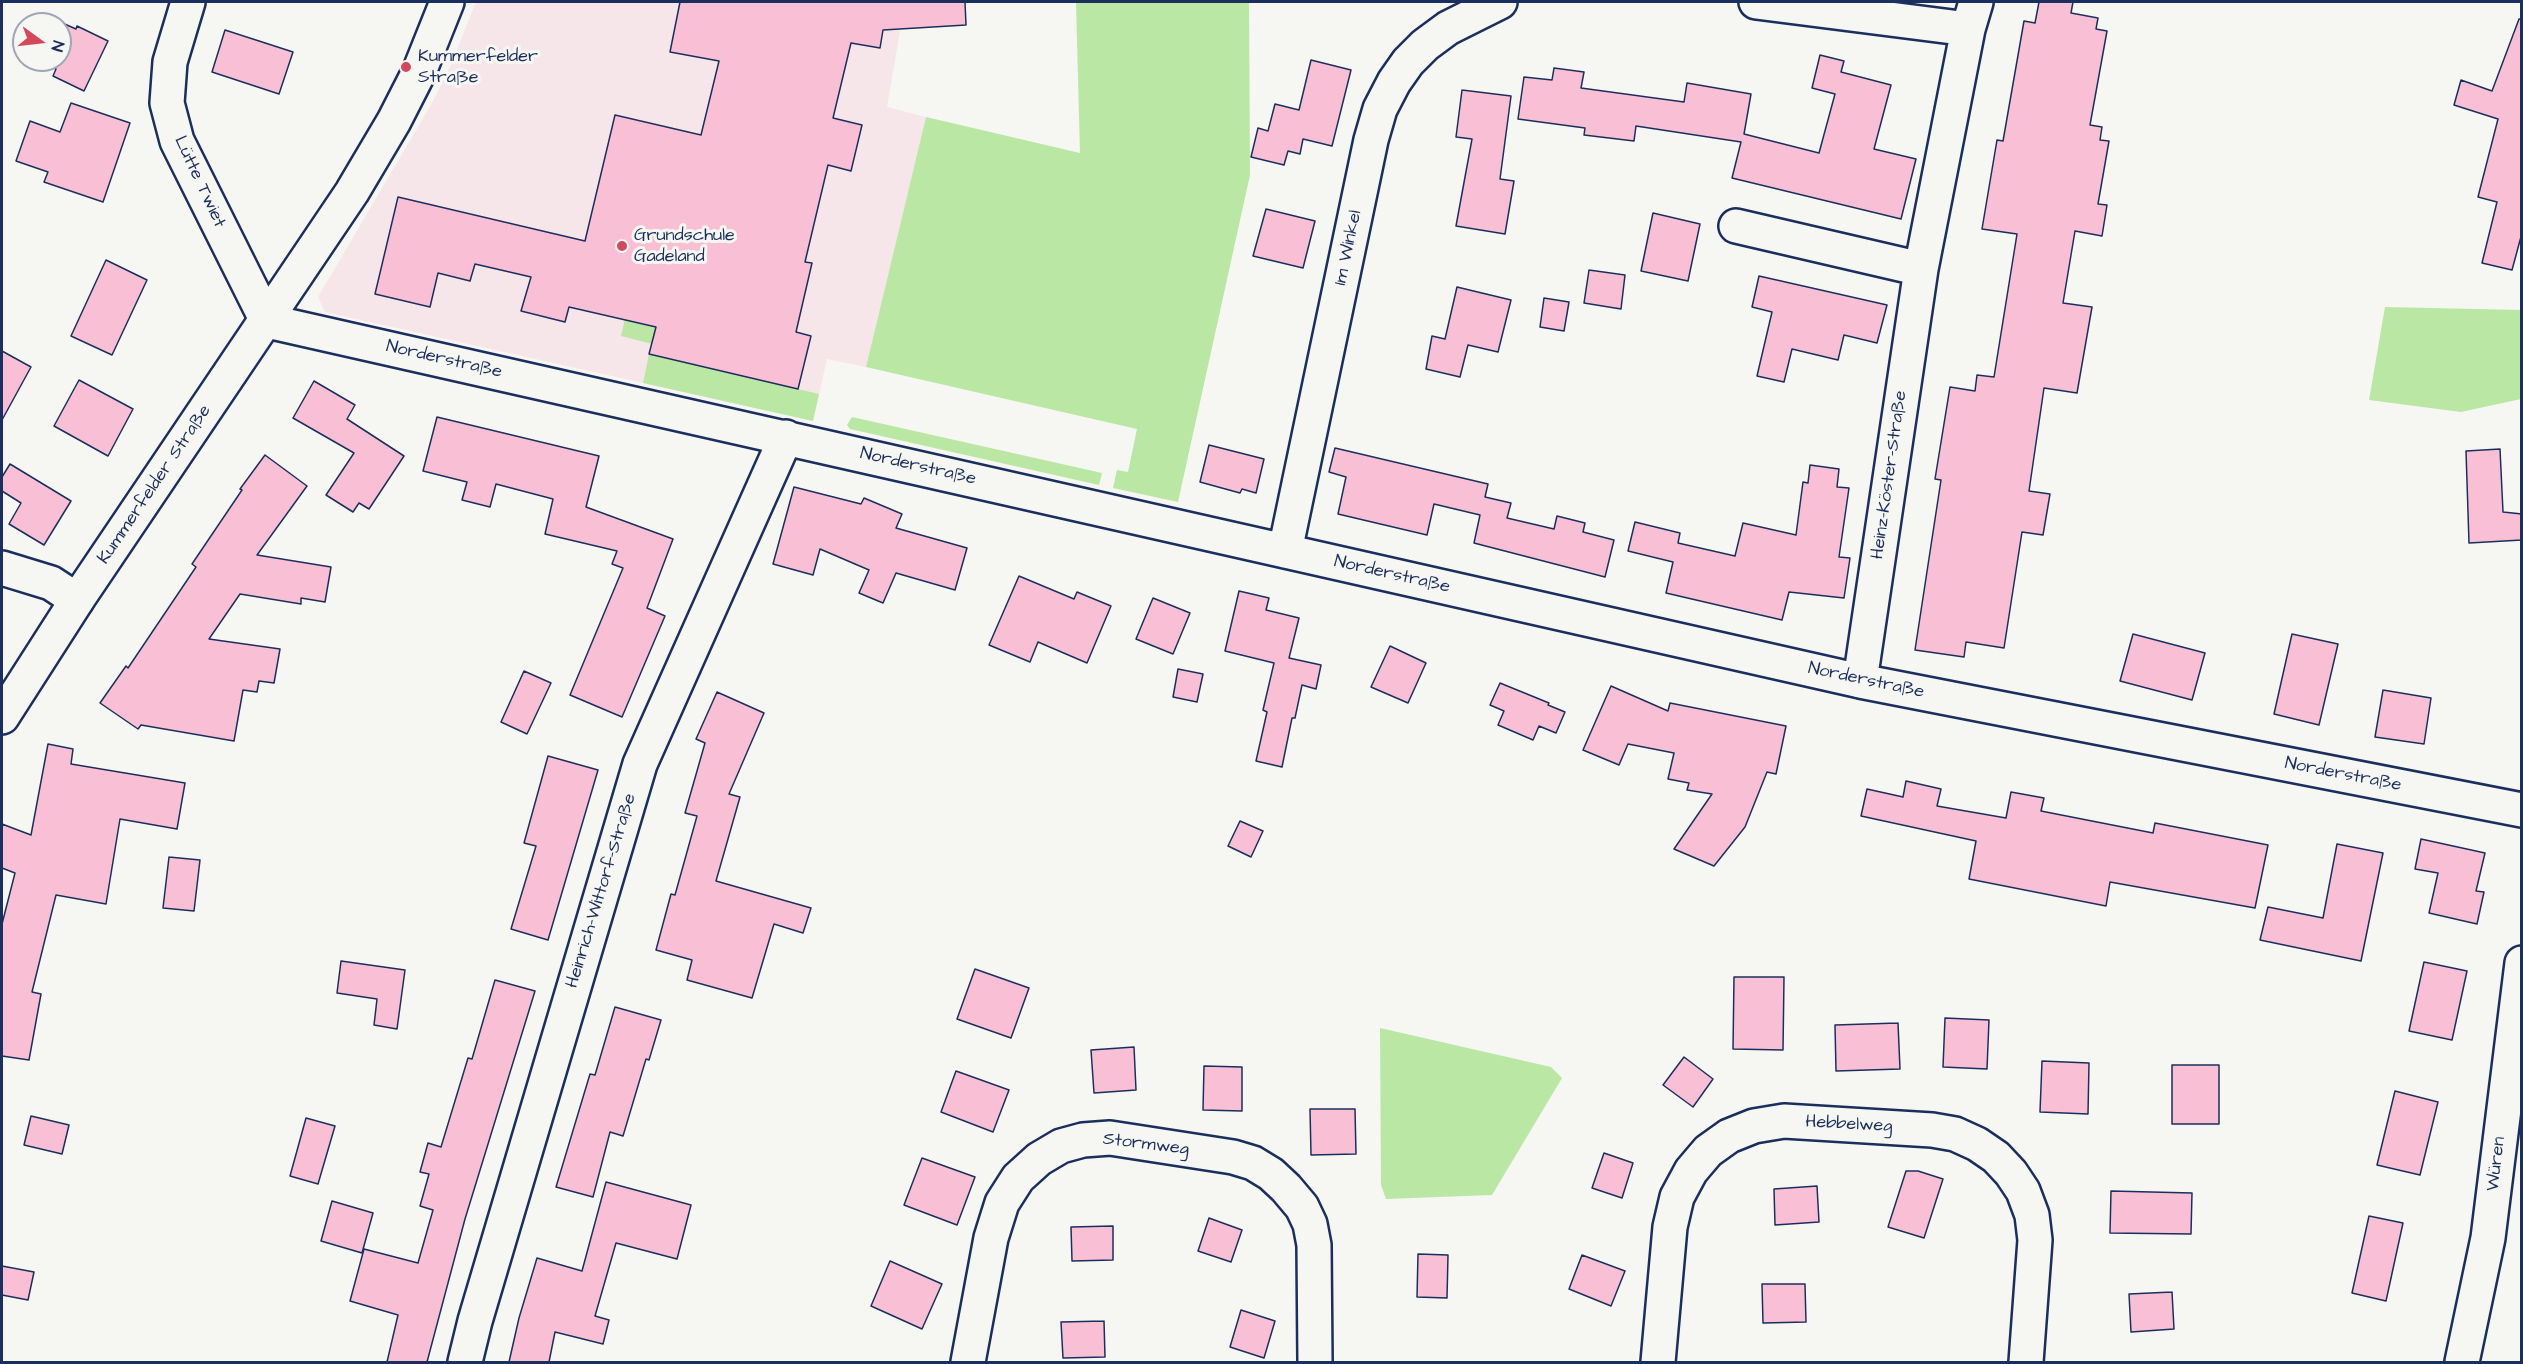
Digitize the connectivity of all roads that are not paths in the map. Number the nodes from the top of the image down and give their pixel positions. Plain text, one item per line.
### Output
1 (188, 2) edge
2 (447, 2) edge
3 (1500, 2) edge
4 (1756, 2) edge
5 (1972, 15) edge
6 (1737, 225) dead end
7 (1921, 269) junction
8 (267, 321) junction
9 (786, 437) junction
10 (1286, 551) junction
11 (2, 568) edge
12 (77, 600) junction
13 (1860, 681) junction
14 (2, 717) edge
15 (2522, 810) edge
16 (2522, 963) edge
17 (465, 1362) edge
18 (968, 1362) edge
19 (1315, 1362) edge
20 (1658, 1362) edge
21 (2026, 1362) edge
22 (2462, 1362) edge

1 - 8 street, Lütte Twiet
2 - 8 street, Kummerfelder Straße
3 - 10 street, Im Winkel
4 - 5 street
5 - 7 street, Heinz-Köster-Straße
6 - 7 street
7 - 13 street, Heinz-Köster-Straße
8 - 9 street, Norderstraße
8 - 12 street, Kummerfelder Straße
9 - 10 street, Norderstraße
9 - 17 street, Heinrich-Wittorf-Straße
10 - 13 street, Norderstraße
11 - 12 street
12 - 14 street, Kummerfelder Straße
13 - 15 street, Norderstraße
16 - 22 street, Würen
18 - 19 street, Stormweg
20 - 21 street, Hebbelweg

